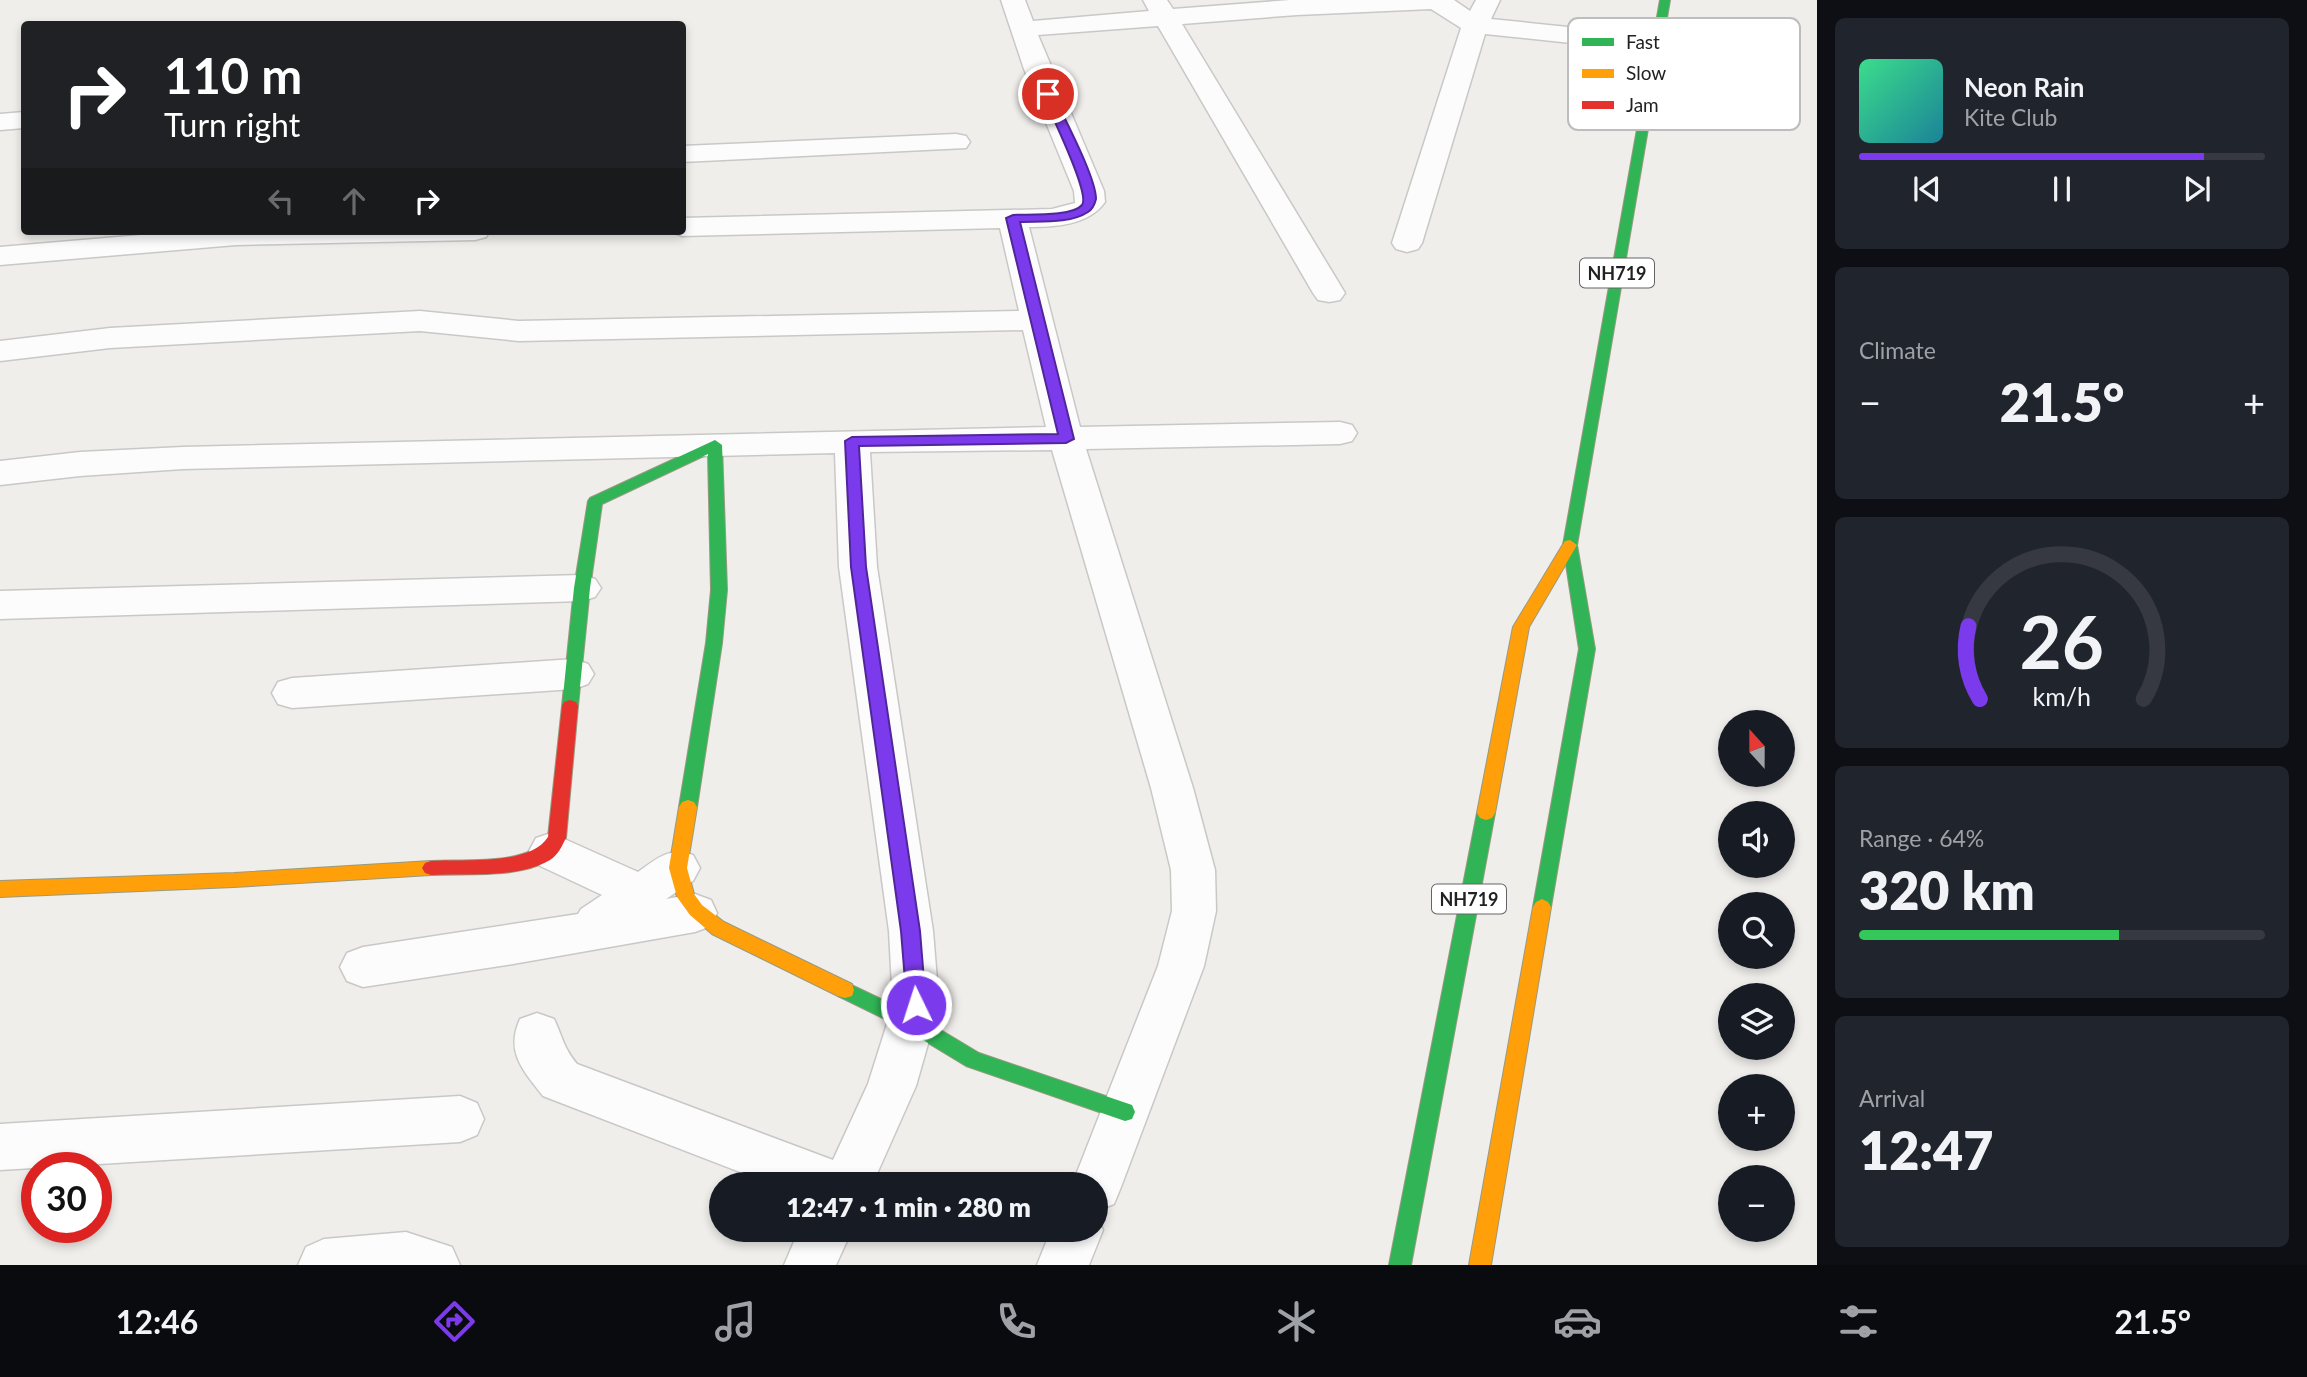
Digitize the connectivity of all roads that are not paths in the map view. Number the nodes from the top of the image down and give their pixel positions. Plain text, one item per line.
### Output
1 (1013, 0) edge
2 (1488, 0) edge
3 (1665, 0) edge
4 (1160, 9) edge
5 (1661, 18) edge
6 (1475, 25) junction
7 (1023, 29) junction
8 (1568, 35) edge
9 (21, 120) edge
10 (0, 122) edge
11 (1641, 130) edge
12 (956, 142) dead end
13 (686, 154) edge
14 (1013, 218) junction
15 (686, 228) edge
16 (284, 235) edge
17 (1408, 243) dead end
18 (0, 256) edge
19 (1329, 293) dead end
20 (1039, 320) junction
21 (0, 351) edge
22 (1340, 433) dead end
23 (1066, 439) junction
24 (852, 441) junction
25 (715, 445) junction
26 (0, 473) edge
27 (1570, 545) junction
28 (582, 588) junction
29 (0, 605) edge
30 (574, 674) junction
31 (292, 693) dead end
32 (551, 851) junction
33 (678, 869) junction
34 (0, 889) edge
35 (642, 894) junction
36 (695, 913) junction
37 (581, 933) junction
38 (363, 967) dead end
39 (912, 1023) junction
40 (537, 1034) dead end
41 (1125, 1112) junction
42 (460, 1119) dead end
43 (0, 1147) edge
44 (803, 1172) edge
45 (853, 1172) edge
46 (1102, 1172) edge
47 (821, 1242) edge
48 (1072, 1242) edge
49 (324, 1265) edge
50 (434, 1265) edge
51 (810, 1265) edge
52 (1063, 1265) edge
53 (1400, 1265) edge
54 (1480, 1265) edge

1 - 7 street
2 - 6 street
3 - 5 main road, NH719
4 - 6 street
4 - 7 street
4 - 19 street
6 - 8 street
6 - 17 street
7 - 14 street
9 - 10 street
11 - 27 main road, NH719
12 - 13 street
14 - 15 street
14 - 20 street
16 - 18 street
20 - 21 street
20 - 23 street
22 - 23 street
23 - 24 street
23 - 41 street
24 - 25 street
24 - 39 street
25 - 26 street
25 - 28 main road
25 - 33 main road
27 - 53 main road, NH719
27 - 54 main road, NH719
28 - 29 street
28 - 30 main road
30 - 31 street
30 - 32 main road
32 - 34 main road
32 - 35 street
33 - 35 street
33 - 36 main road
35 - 37 street
36 - 37 street
36 - 39 main road
37 - 38 street
39 - 41 main road
39 - 45 street
40 - 44 street
41 - 46 street
42 - 43 street
47 - 51 street
48 - 52 street
49 - 50 street

